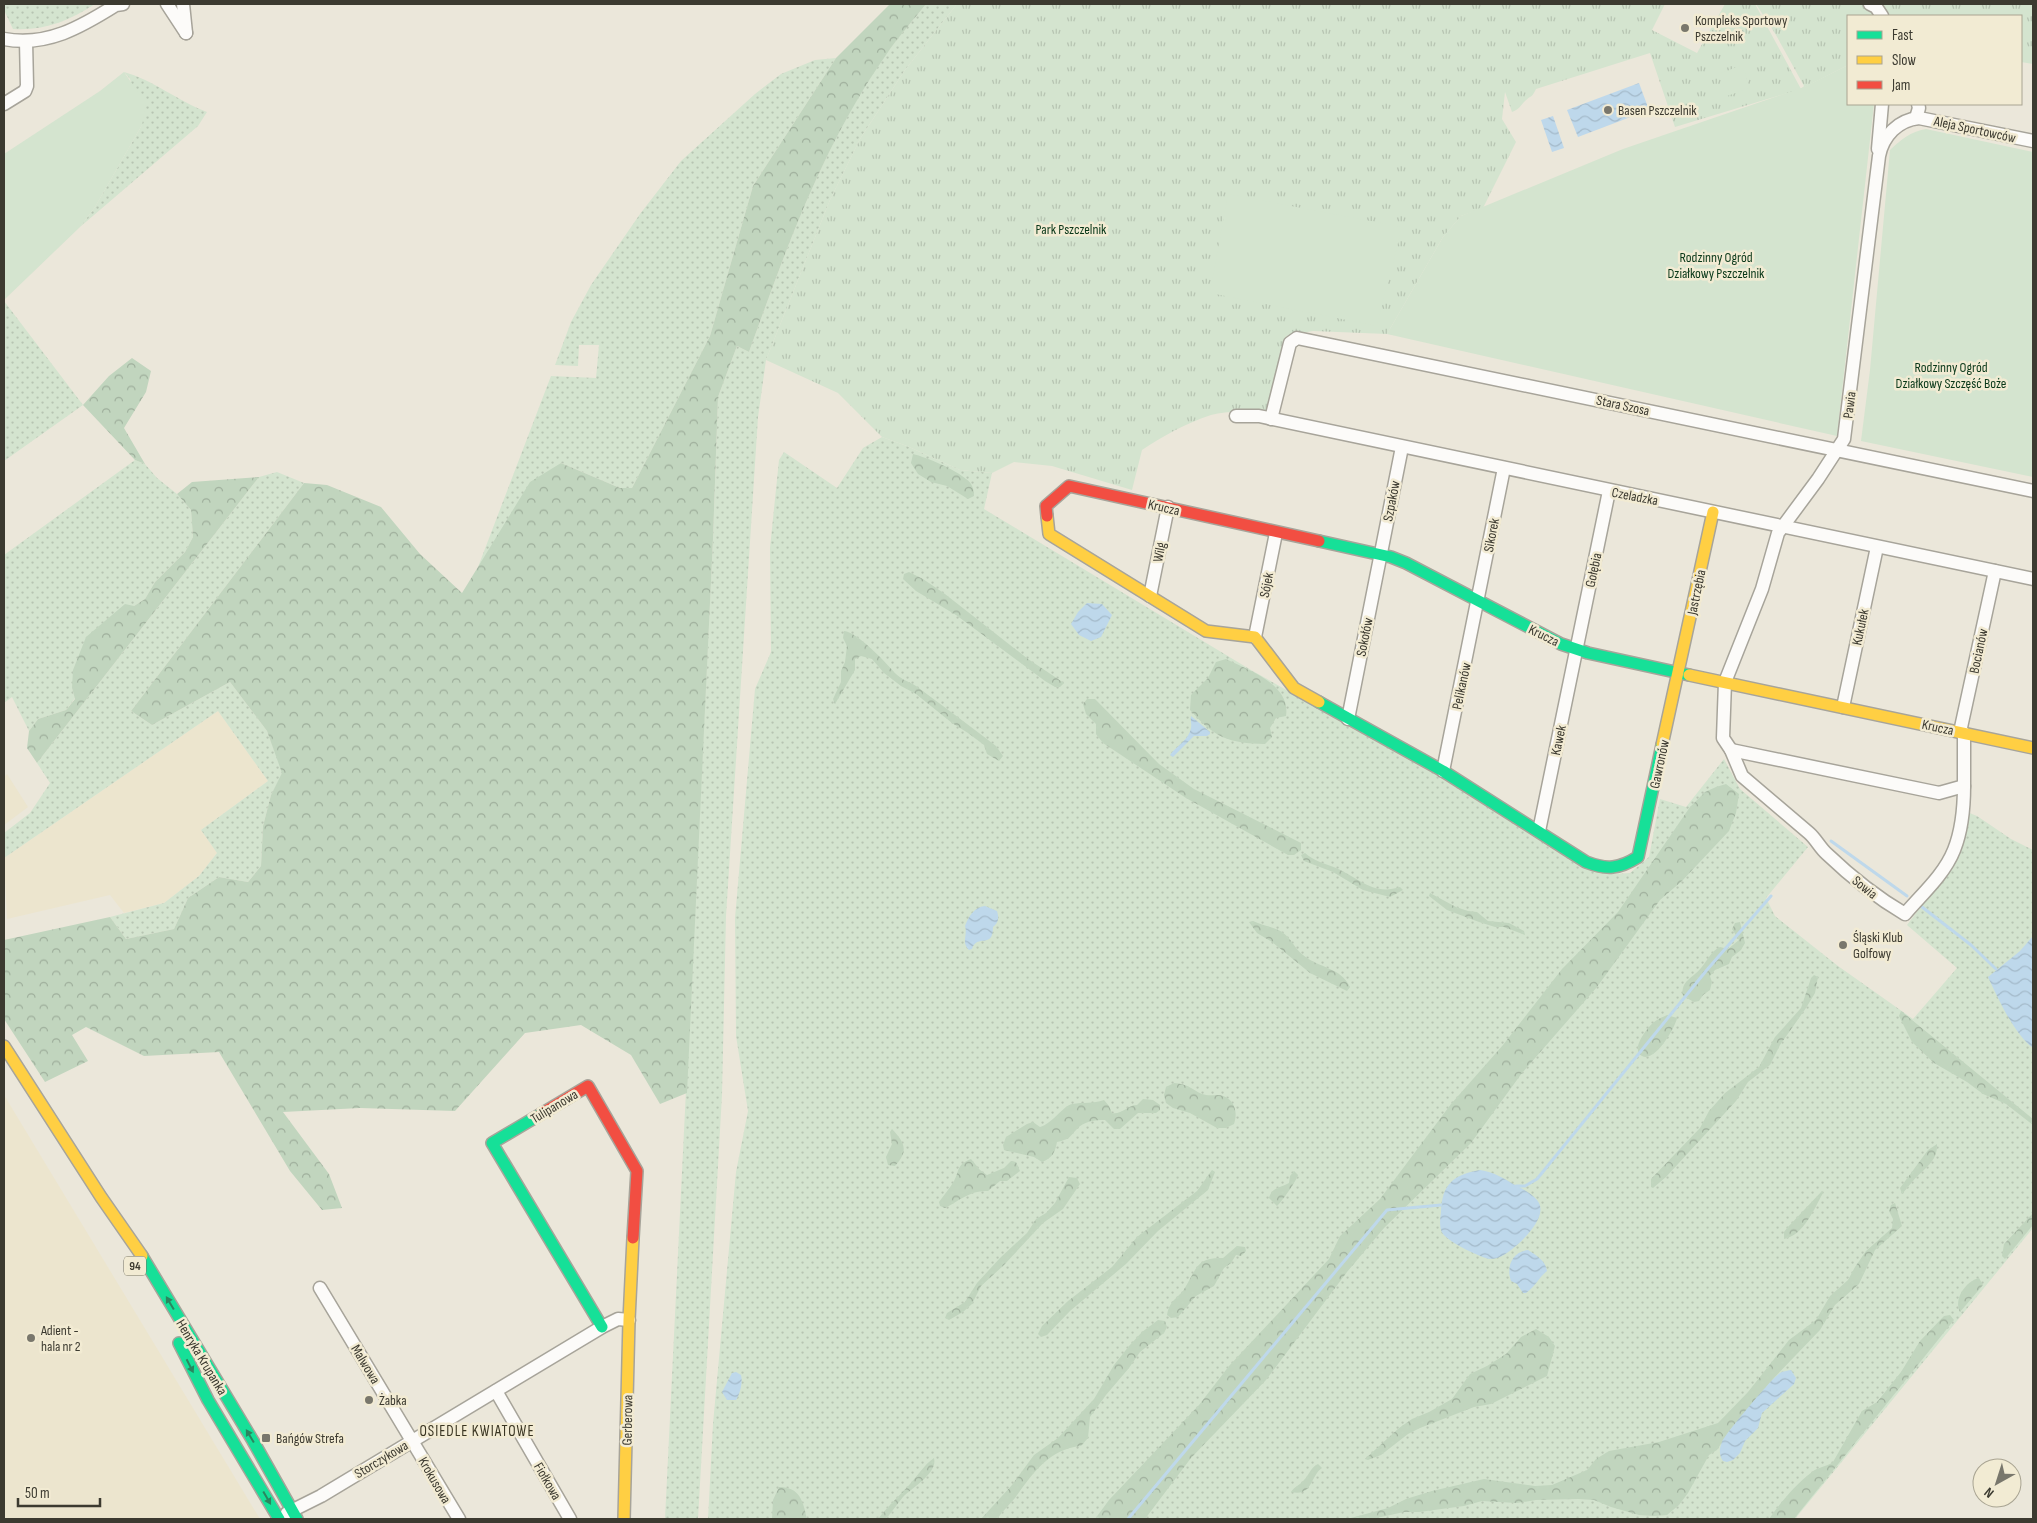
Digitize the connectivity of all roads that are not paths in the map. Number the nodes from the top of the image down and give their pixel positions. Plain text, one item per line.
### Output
1 (119, 4) edge
2 (167, 4) edge
3 (183, 4) edge
4 (1870, 4) edge
5 (1881, 15) edge
6 (4, 39) edge
7 (26, 40) junction
8 (4, 104) edge
9 (1918, 105) edge
10 (1881, 106) edge
11 (1911, 120) junction
12 (2033, 141) edge
13 (1878, 156) junction
14 (1236, 416) dead end
15 (1271, 419) junction
16 (1402, 447) junction
17 (1838, 450) junction
18 (1504, 468) junction
19 (1609, 491) junction
20 (2033, 491) edge
21 (1168, 507) junction
22 (1713, 512) junction
23 (1782, 526) junction
24 (1276, 533) junction
25 (1877, 547) junction
26 (1380, 555) junction
27 (1995, 571) junction
28 (2033, 579) edge
29 (1150, 596) junction
30 (1478, 602) junction
31 (1255, 637) junction
32 (1576, 650) junction
33 (1679, 672) junction
34 (1725, 682) junction
35 (1843, 707) junction
36 (1348, 719) junction
37 (1962, 733) junction
38 (2033, 748) edge
39 (1731, 750) junction
40 (1443, 770) junction
41 (1964, 786) junction
42 (1539, 831) junction
43 (4, 1046) edge
44 (101, 1197) junction
45 (320, 1288) dead end
46 (149, 1290) dead end
47 (629, 1320) junction
48 (602, 1327) junction
49 (173, 1331) dead end
50 (496, 1391) junction
51 (412, 1440) junction
52 (295, 1515) edge
53 (278, 1518) edge
54 (459, 1519) edge
55 (570, 1519) edge
56 (624, 1519) edge

1 - 7 street
2 - 3 street
4 - 5 street
6 - 7 street
7 - 8 street
9 - 11 street
10 - 11 street
10 - 13 street
11 - 12 street, Aleja Sportowców
11 - 13 street, Pawia
13 - 17 street, Pawia
14 - 15 street, Czeladzka
15 - 16 street, Czeladzka
15 - 17 street, Stara Szosa
16 - 18 street, Czeladzka
16 - 26 street, Szpaków
17 - 20 street, Stara Szosa
17 - 23 street, Pawia
18 - 19 street, Czeladzka
18 - 30 street, Sikorek
19 - 22 street, Czeladzka
19 - 32 street, Gołębia
21 - 24 street, Krucza
21 - 29 street, Wilg
21 - 29 street, Krucza
22 - 23 street, Czeladzka
22 - 33 street, Jastrzębia
23 - 25 street, Czeladzka
23 - 34 street, Pawia
24 - 26 street, Krucza
24 - 31 street, Sójek
25 - 27 street, Czeladzka
25 - 35 street, Kukułek
26 - 30 street, Krucza
26 - 36 street, Sokołów
27 - 28 street, Czeladzka
27 - 37 street, Bocianów
29 - 31 street
30 - 32 street, Krucza
30 - 40 street, Pelikanów
31 - 36 street
32 - 33 street, Krucza
32 - 42 street, Kawek
33 - 34 street, Krucza
33 - 42 street, Gawronów
34 - 35 street, Krucza
34 - 39 street, Sowia
35 - 37 street, Krucza
36 - 40 street
37 - 38 street, Krucza
37 - 41 street, Sowia
39 - 41 street
39 - 41 street, Sowia
40 - 42 street
43 - 44 street, Henryka Krupanka / 94
44 - 46 street, Henryka Krupanka / 94
52 -> 44 street, Henryka Krupanka / 94
45 - 51 street, Malwowa
47 - 48 street, Storczykowa
47 - 48 street, Tulipanowa
47 - 56 street, Gerberowa
48 - 50 street, Storczykowa
49 -> 53 street, Henryka Krupanka
50 - 51 street, Storczykowa
50 - 55 street, Fiołkowa
51 - 52 street, Storczykowa
51 - 54 street, Krokusowa
52 - 53 street, Storczykowa

